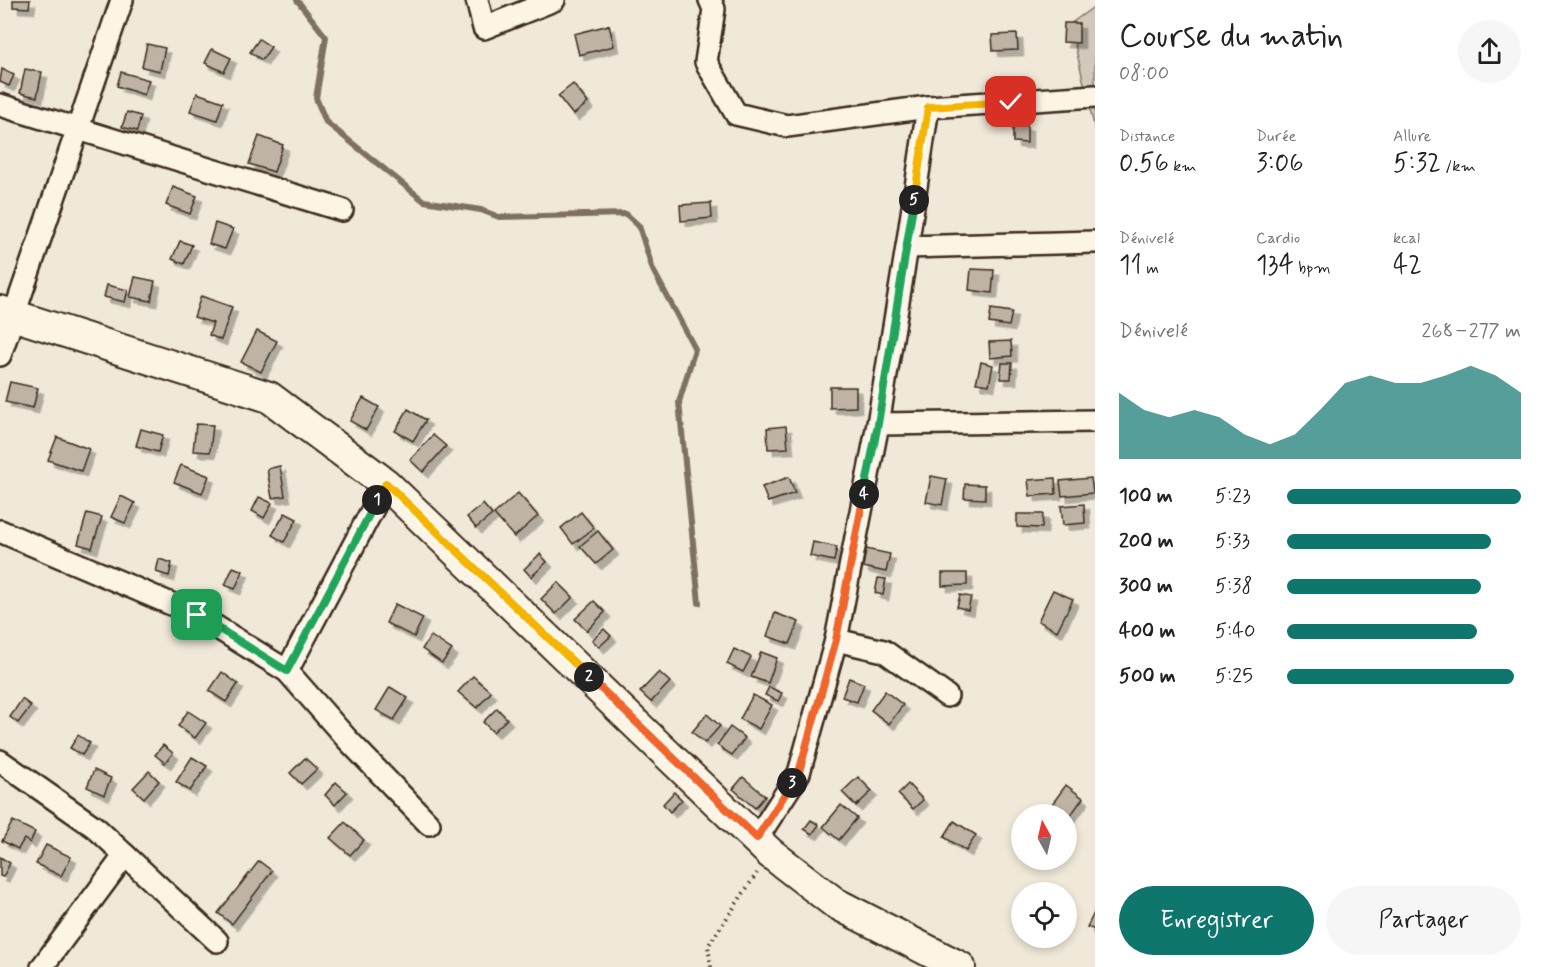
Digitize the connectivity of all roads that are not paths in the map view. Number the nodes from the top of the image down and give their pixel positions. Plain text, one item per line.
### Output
1 (122, 0) edge
2 (477, 0) edge
3 (554, 0) edge
4 (710, 0) edge
5 (1095, 96) edge
6 (0, 105) edge
7 (928, 107) junction
8 (77, 128) junction
9 (342, 210) dead end
10 (1095, 242) edge
11 (907, 248) junction
12 (7, 313) edge
13 (0, 355) edge
14 (1095, 421) edge
15 (878, 424) junction
16 (386, 483) junction
17 (0, 531) edge
18 (836, 640) junction
19 (287, 671) junction
20 (947, 696) dead end
21 (0, 761) edge
22 (429, 824) dead end
23 (764, 846) junction
24 (124, 855) junction
25 (217, 941) dead end
26 (42, 967) edge
27 (960, 967) edge

1 - 8 street
2 - 3 street
4 - 7 street
5 - 7 street
6 - 8 street
7 - 11 street
8 - 9 street
8 - 12 street
10 - 11 street
11 - 15 street
12 - 13 street
12 - 16 street
14 - 15 street
15 - 18 street
16 - 19 street
16 - 23 street
17 - 19 street
18 - 20 street
18 - 23 street
19 - 22 street
21 - 24 street
23 - 27 street
24 - 25 street
24 - 26 street

